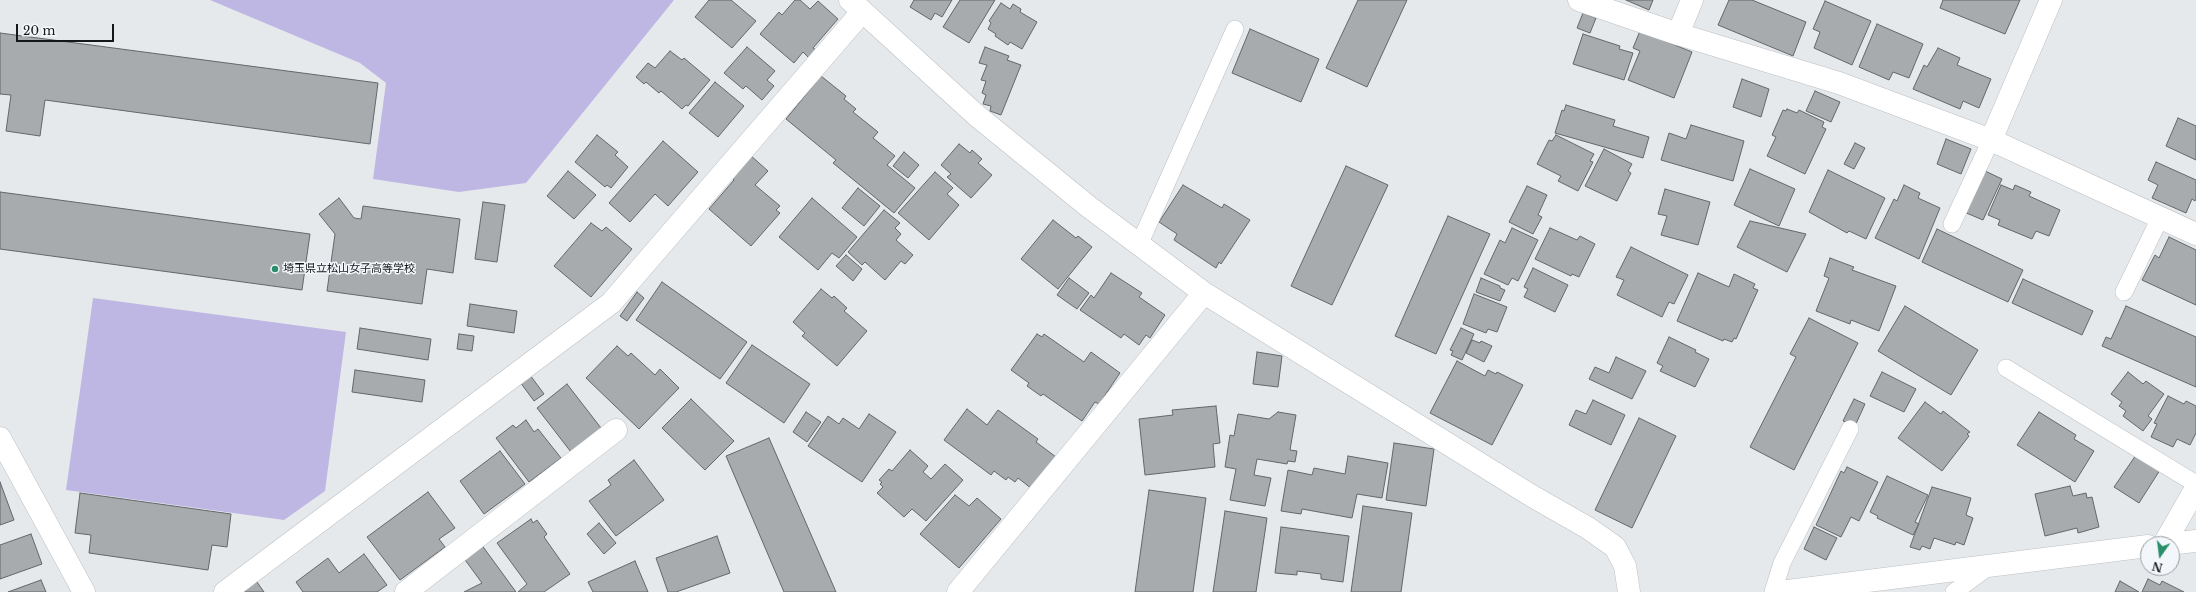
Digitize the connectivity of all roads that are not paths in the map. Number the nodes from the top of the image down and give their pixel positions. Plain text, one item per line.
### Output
1 (1579, 0) edge
2 (1692, 0) edge
3 (2051, 0) edge
4 (856, 6) edge
5 (1235, 29) dead end
6 (1678, 34) junction
7 (1991, 140) junction
8 (2160, 218) junction
9 (1952, 224) dead end
10 (2196, 234) edge
11 (1139, 245) junction
12 (2124, 292) dead end
13 (1204, 294) junction
14 (2006, 368) dead end
15 (1850, 428) dead end
16 (616, 430) dead end
17 (0, 438) edge
18 (2196, 484) edge
19 (2196, 488) edge
20 (2169, 536) edge
21 (2196, 541) edge
22 (2180, 543) edge
23 (2140, 547) edge
24 (1991, 565) junction
25 (84, 592) edge
26 (225, 592) edge
27 (406, 592) edge
28 (958, 592) edge
29 (1629, 592) edge
30 (1773, 592) edge
31 (1780, 592) edge
32 (1954, 592) edge

1 - 6 street
2 - 6 street
3 - 7 street
4 - 11 street
4 - 26 street
5 - 11 lane
6 - 7 street
7 - 8 street
7 - 9 lane
8 - 10 street
8 - 12 lane
11 - 13 street
13 - 28 street
13 - 29 street
14 - 18 lane
15 - 30 lane
16 - 27 street
17 - 25 street
19 - 20 street
21 - 22 street
23 - 24 street
24 - 31 street
24 - 32 lane

